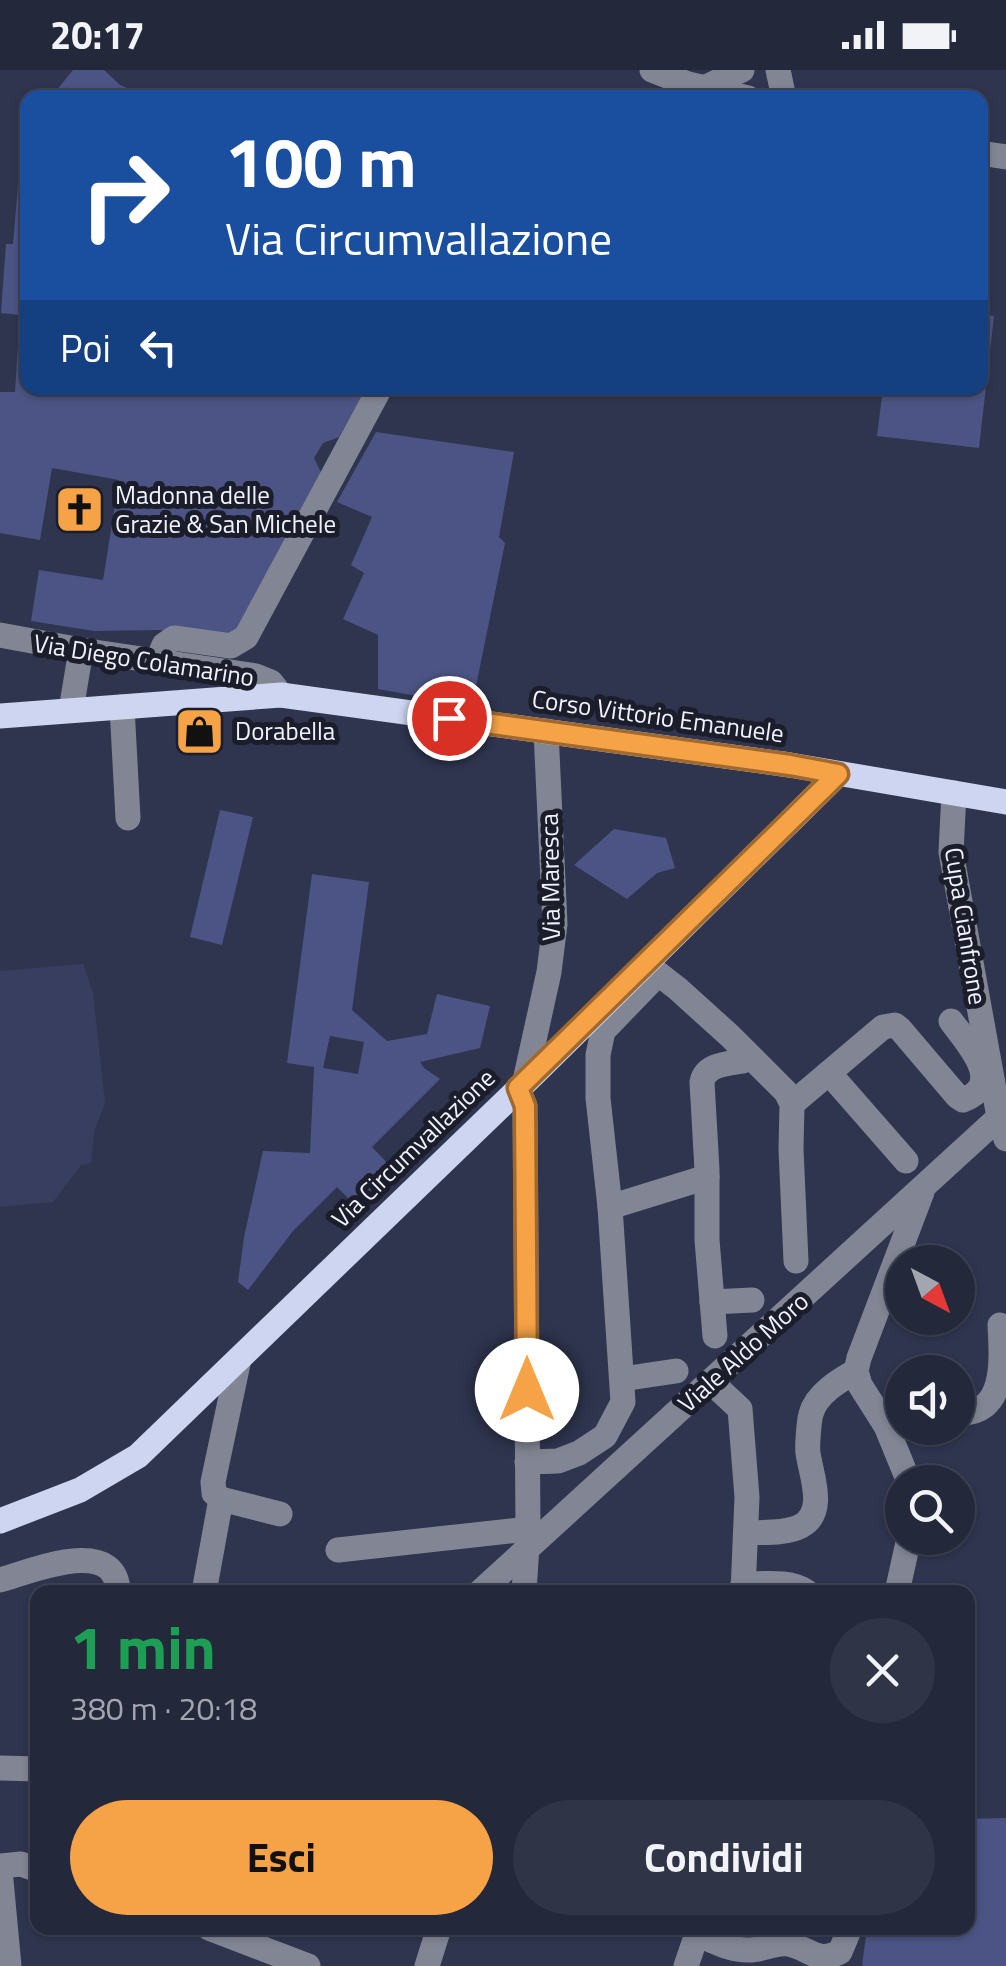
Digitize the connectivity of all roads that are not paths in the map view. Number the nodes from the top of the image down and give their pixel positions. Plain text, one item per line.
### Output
1 (652, 70) edge
2 (742, 70) edge
3 (692, 90) edge
4 (376, 395) edge
5 (0, 635) edge
6 (81, 650) junction
7 (158, 662) junction
8 (281, 695) junction
9 (122, 707) junction
10 (71, 710) junction
11 (0, 716) edge
12 (546, 731) junction
13 (838, 774) junction
14 (954, 794) junction
15 (1006, 802) edge
16 (128, 818) dead end
17 (652, 969) junction
18 (951, 1021) dead end
19 (742, 1060) dead end
20 (828, 1073) junction
21 (522, 1085) junction
22 (792, 1104) junction
23 (1003, 1123) edge
24 (906, 1161) dead end
25 (707, 1177) junction
26 (924, 1186) junction
27 (610, 1207) junction
28 (796, 1261) dead end
29 (752, 1300) dead end
30 (712, 1302) junction
31 (1000, 1326) dead end
32 (715, 1336) dead end
33 (239, 1358) junction
34 (676, 1371) dead end
35 (856, 1372) junction
36 (622, 1379) junction
37 (711, 1382) junction
38 (885, 1406) edge
39 (975, 1411) edge
40 (527, 1462) junction
41 (221, 1499) junction
42 (280, 1514) dead end
43 (0, 1520) edge
44 (746, 1533) junction
45 (528, 1538) junction
46 (338, 1550) dead end
47 (905, 1555) edge
48 (0, 1580) edge
49 (118, 1585) edge
50 (205, 1585) edge
51 (486, 1585) edge
52 (525, 1585) edge
53 (743, 1585) edge
54 (899, 1585) edge
55 (0, 1768) edge
56 (30, 1768) edge
57 (30, 1867) edge
58 (0, 1868) edge
59 (230, 1935) edge
60 (437, 1935) edge
61 (697, 1935) edge
62 (706, 1935) edge
63 (847, 1935) edge
64 (770, 1938) edge
65 (9, 1966) edge
66 (308, 1966) edge
67 (427, 1966) edge
68 (686, 1966) edge

1 - 3 street
2 - 3 street
4 - 7 street
5 - 6 street, Via Diego Colamarino
6 - 7 street, Via Diego Colamarino
6 - 10 street
7 - 8 street, Via Diego Colamarino
8 - 9 main road, Corso Vittorio Emanuele
8 - 12 main road, Corso Vittorio Emanuele
9 - 10 main road, Corso Vittorio Emanuele
9 - 16 street
10 - 11 main road, Corso Vittorio Emanuele
12 - 13 main road, Corso Vittorio Emanuele
12 - 21 street, Via Maresca
13 - 14 main road, Corso Vittorio Emanuele
13 - 17 main road, Via Circumvallazione
14 - 15 main road, Corso Vittorio Emanuele
14 - 23 street, Cupa Cianfrone
17 - 21 main road, Via Circumvallazione
17 - 22 street
17 - 27 street
18 - 20 street
19 - 25 street
20 - 22 street
20 - 24 street
21 - 33 main road, Via Circumvallazione
21 - 40 street, Via Maresca
22 - 28 street
23 - 26 street, Viale Aldo Moro
25 - 27 street
25 - 30 street
26 - 35 street
26 - 37 street, Viale Aldo Moro
27 - 36 street
29 - 30 street
30 - 32 street
31 - 39 street
33 - 41 street
33 - 43 main road, Via Circumvallazione
34 - 36 street
35 - 38 street
35 - 44 street
36 - 40 street
37 - 44 street
37 - 45 street, Viale Aldo Moro
40 - 45 street, Via Maresca
41 - 42 street
41 - 50 street
44 - 53 street
45 - 46 street
45 - 51 street, Viale Aldo Moro
45 - 52 street, Via Maresca
47 - 54 street
48 - 49 street
55 - 56 street
57 - 58 street
58 - 65 street
59 - 66 street
60 - 67 street
61 - 68 street
62 - 64 street
63 - 64 street

